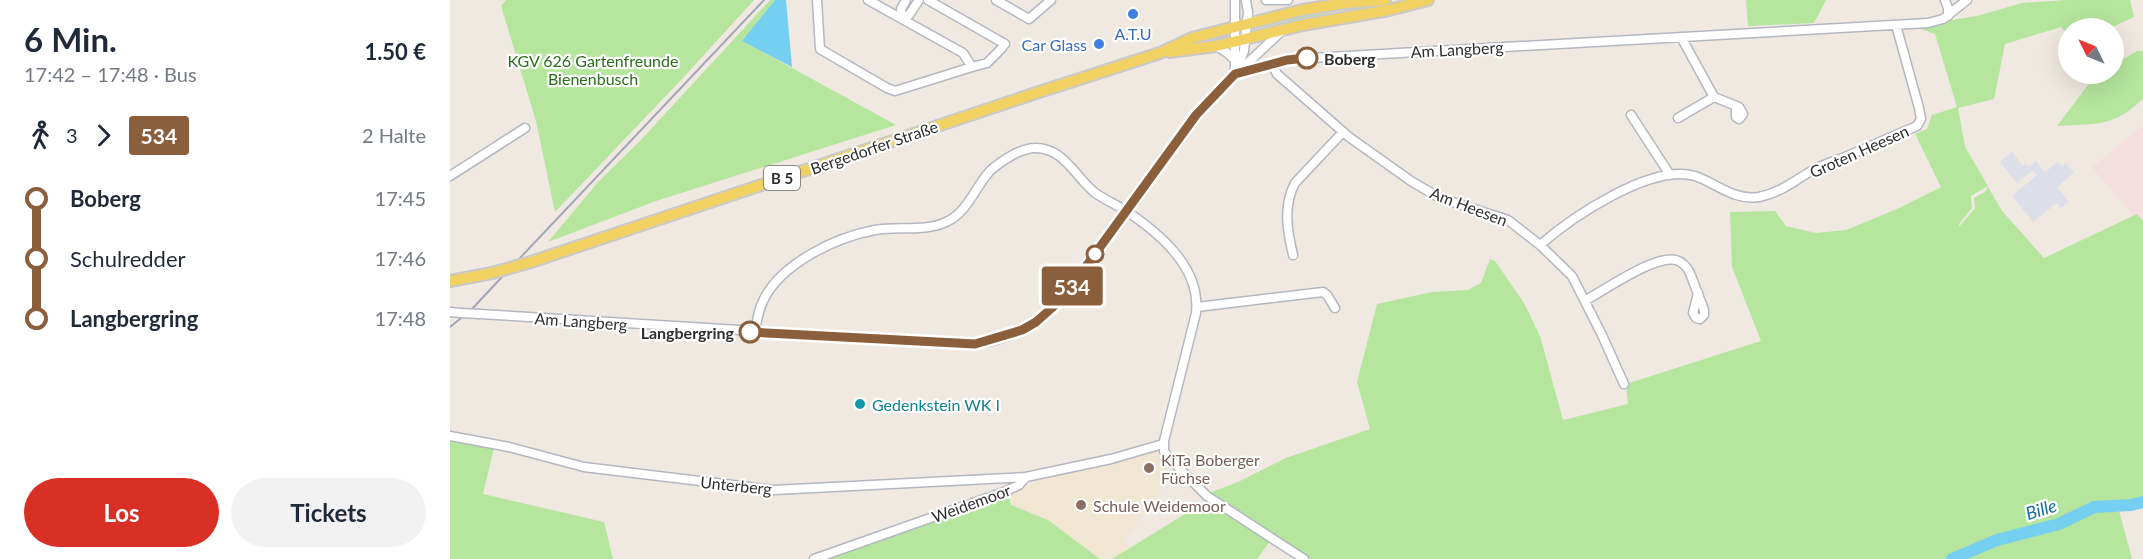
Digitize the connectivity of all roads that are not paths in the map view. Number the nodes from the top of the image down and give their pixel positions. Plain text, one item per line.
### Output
1 (817, 0) edge
2 (868, 0) edge
3 (906, 0) edge
4 (919, 0) edge
5 (928, 0) edge
6 (996, 0) edge
7 (1051, 0) edge
8 (1236, 0) edge
9 (1246, 0) edge
10 (1266, 0) edge
11 (1288, 0) edge
12 (1358, 0) edge
13 (1385, 0) edge
14 (1406, 0) edge
15 (1426, 0) edge
16 (1945, 0) edge
17 (1967, 0) edge
18 (1369, 12) junction
19 (1348, 16) junction
20 (1948, 16) junction
21 (902, 18) junction
22 (1896, 25) junction
23 (1241, 26) junction
24 (1283, 30) junction
25 (1681, 37) junction
26 (1240, 40) junction
27 (1216, 46) junction
28 (1160, 53) junction
29 (1235, 60) junction
30 (1272, 64) junction
31 (972, 67) junction
32 (1235, 74) junction
33 (1714, 97) junction
34 (1736, 106) dead end
35 (1631, 115) dead end
36 (1678, 118) dead end
37 (525, 128) dead end
38 (1343, 132) junction
39 (1670, 175) junction
40 (450, 176) edge
41 (1126, 211) junction
42 (1540, 245) junction
43 (1293, 255) dead end
44 (450, 281) edge
45 (1698, 293) dead end
46 (1586, 300) junction
47 (1197, 307) junction
48 (1335, 308) dead end
49 (455, 313) edge
50 (755, 332) junction
51 (1624, 384) dead end
52 (450, 436) edge
53 (1163, 444) junction
54 (1026, 477) junction
55 (814, 559) edge
56 (1304, 559) edge

1 - 31 street
2 - 21 street
3 - 21 street
4 - 21 street
5 - 31 street
6 - 7 street
8 - 23 street
9 - 23 street
10 - 11 street
12 - 13 main road, Bergedorfer Straße / B 5
12 - 18 main road
12 - 19 main road
12 - 23 main road, Bergedorfer Straße / B 5
14 - 15 main road, Bergedorfer Straße / B 5
15 - 18 main road, Bergedorfer Straße / B 5
16 - 20 street
17 - 20 street, Am Langberg
18 - 19 main road, Bergedorfer Straße / B 5
19 - 24 main road, Bergedorfer Straße / B 5
20 - 22 street, Am Langberg
21 - 31 street
22 - 25 street, Am Langberg
22 - 39 street, Groten Heesen
23 - 26 street
23 - 28 main road, Bergedorfer Straße / B 5
24 - 26 main road, Bergedorfer Straße / B 5
24 - 32 street
25 - 30 street, Am Langberg
25 - 33 street
26 - 27 main road, Bergedorfer Straße / B 5
26 - 29 street
26 - 32 street, Am Langberg
27 - 28 main road, Bergedorfer Straße / B 5
27 - 29 street
28 - 44 main road, Bergedorfer Straße / B 5, bridge
29 - 32 street
30 - 32 street, Am Langberg
30 - 38 street, Am Heesen
32 - 41 street, Am Langberg
33 - 34 street
33 - 36 street
35 - 39 street
37 - 40 street
38 - 42 street, Am Heesen
38 - 43 street
39 - 42 street, Groten Heesen
41 - 47 street
41 - 50 street, Am Langberg
41 - 50 street
42 - 46 street, Am Heesen
45 - 46 street
46 - 51 street, Am Heesen
47 - 48 street
47 - 53 street
49 - 50 street, Am Langberg, bridge
52 - 54 street, Unterberg
53 - 54 street, Weidemoor
53 - 56 street
54 - 55 street, Weidemoor

